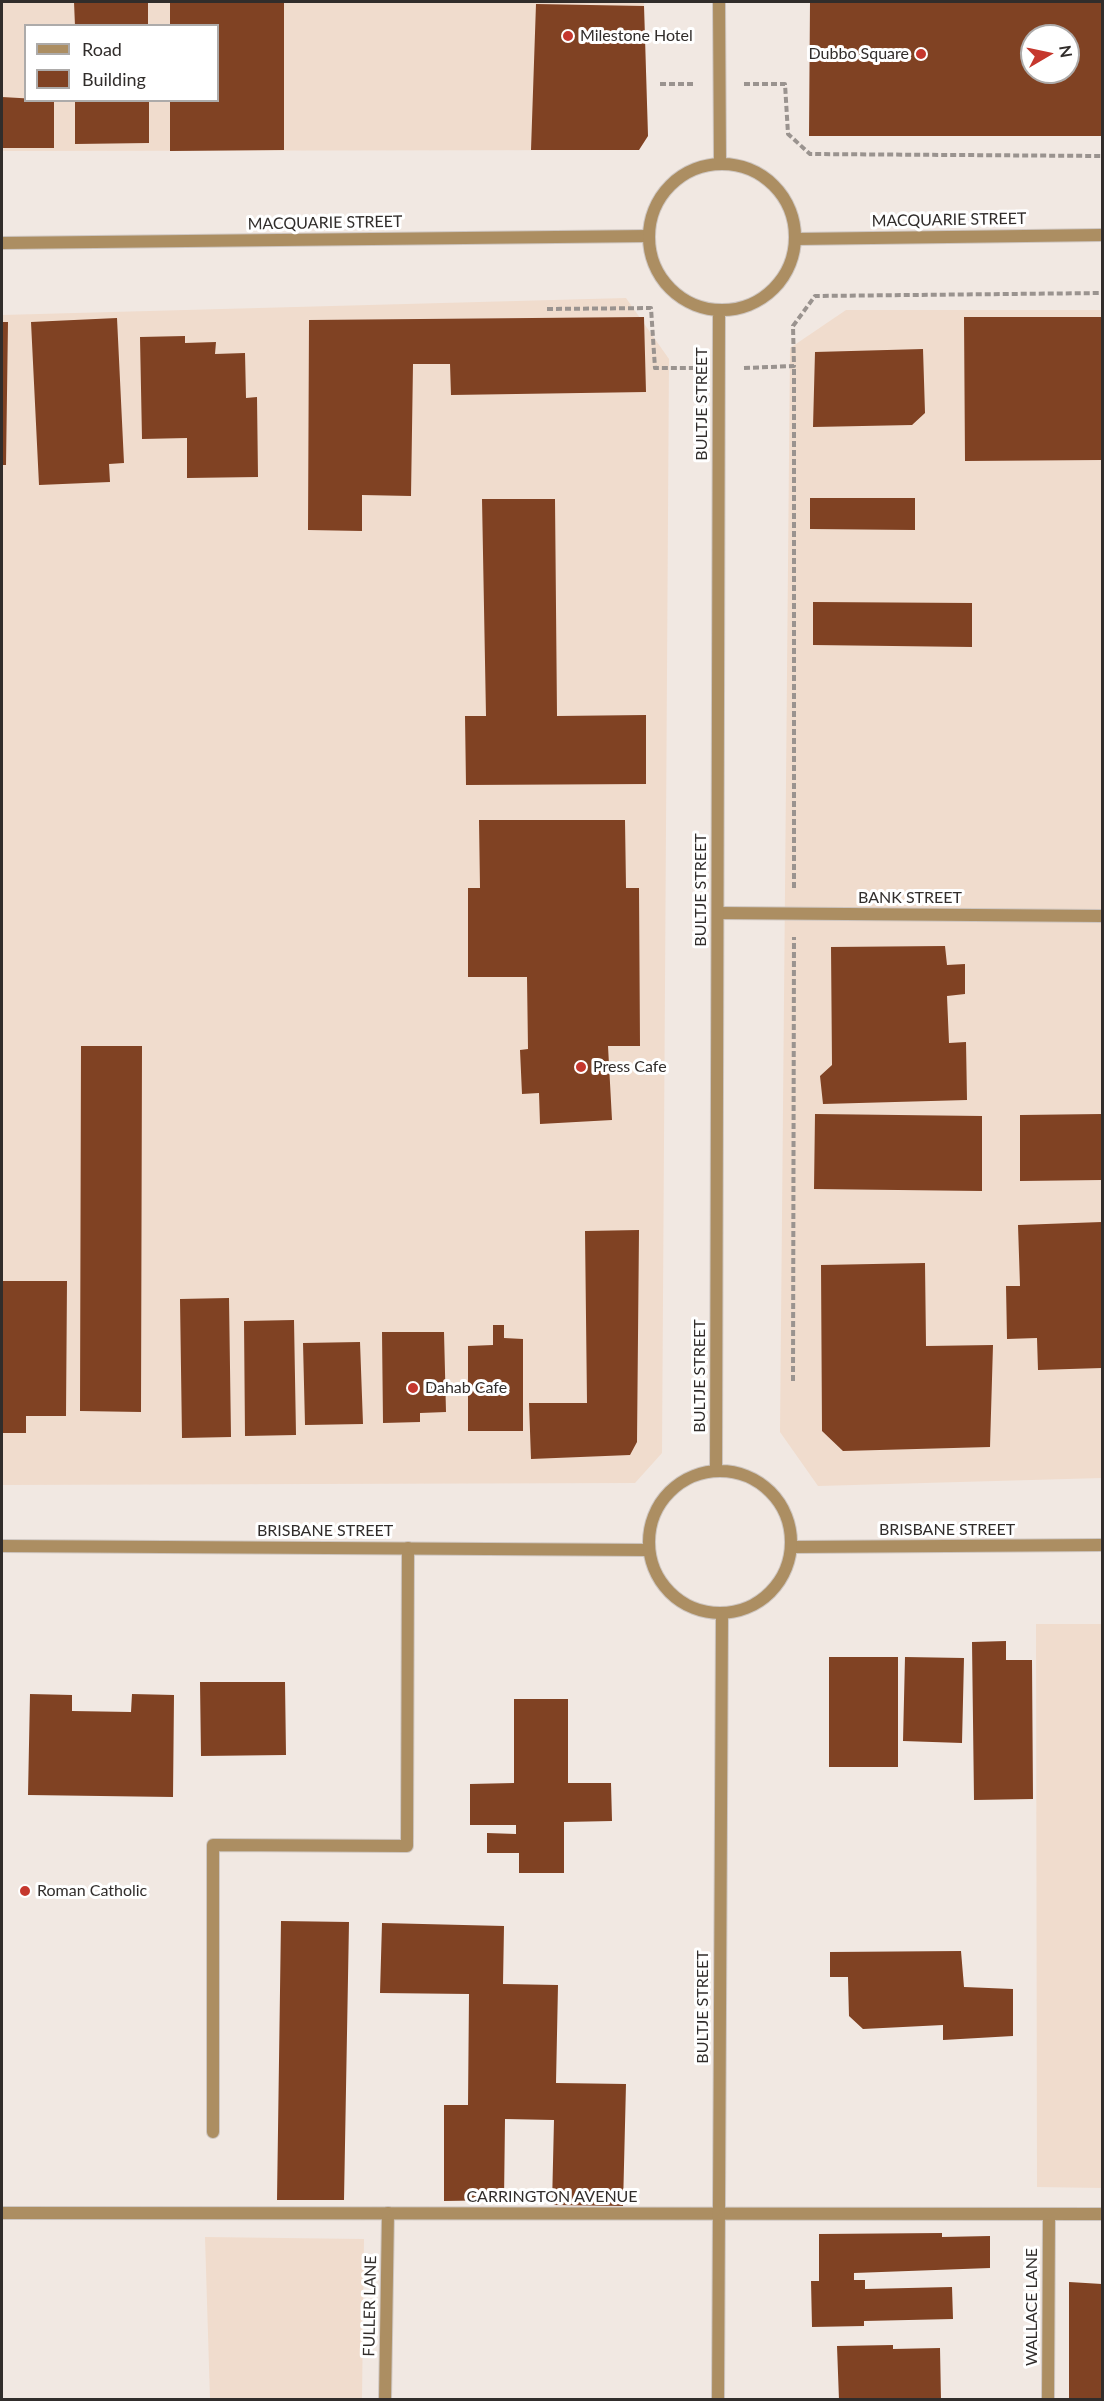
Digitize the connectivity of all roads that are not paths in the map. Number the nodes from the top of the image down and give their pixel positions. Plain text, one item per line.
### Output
1 (719, 2) edge
2 (720, 164) junction
3 (1102, 234) edge
4 (649, 236) junction
5 (795, 239) junction
6 (2, 243) edge
7 (719, 310) junction
8 (718, 913) junction
9 (1102, 916) edge
10 (716, 1470) junction
11 (1102, 1545) edge
12 (2, 1546) edge
13 (792, 1547) junction
14 (408, 1548) junction
15 (649, 1550) junction
16 (722, 1614) junction
17 (213, 2132) dead end
18 (2, 2213) edge
19 (388, 2213) junction
20 (719, 2213) junction
21 (1049, 2214) junction
22 (1102, 2214) edge
23 (385, 2400) edge
24 (718, 2400) edge
25 (1048, 2400) edge

1 - 2 street
2 - 4 street
2 - 5 street
3 - 5 street, MACQUARIE STREET
4 - 6 street, MACQUARIE STREET
4 - 7 street
5 - 7 street
7 - 8 street, BULTJE STREET
8 - 9 street, BANK STREET
8 - 10 street, BULTJE STREET
10 - 13 street
10 - 15 street
11 - 13 street, BRISBANE STREET
12 - 14 street, BRISBANE STREET
13 - 16 street
14 - 15 street, BRISBANE STREET
14 - 17 street
15 - 16 street
16 - 20 street, BULTJE STREET
18 - 19 street, CARRINGTON AVENUE
19 - 20 street, CARRINGTON AVENUE
19 - 23 street, FULLER LANE
20 - 21 street, CARRINGTON AVENUE
20 - 24 street, BULTJE STREET
21 - 22 street, CARRINGTON AVENUE
21 - 25 street, WALLACE LANE

